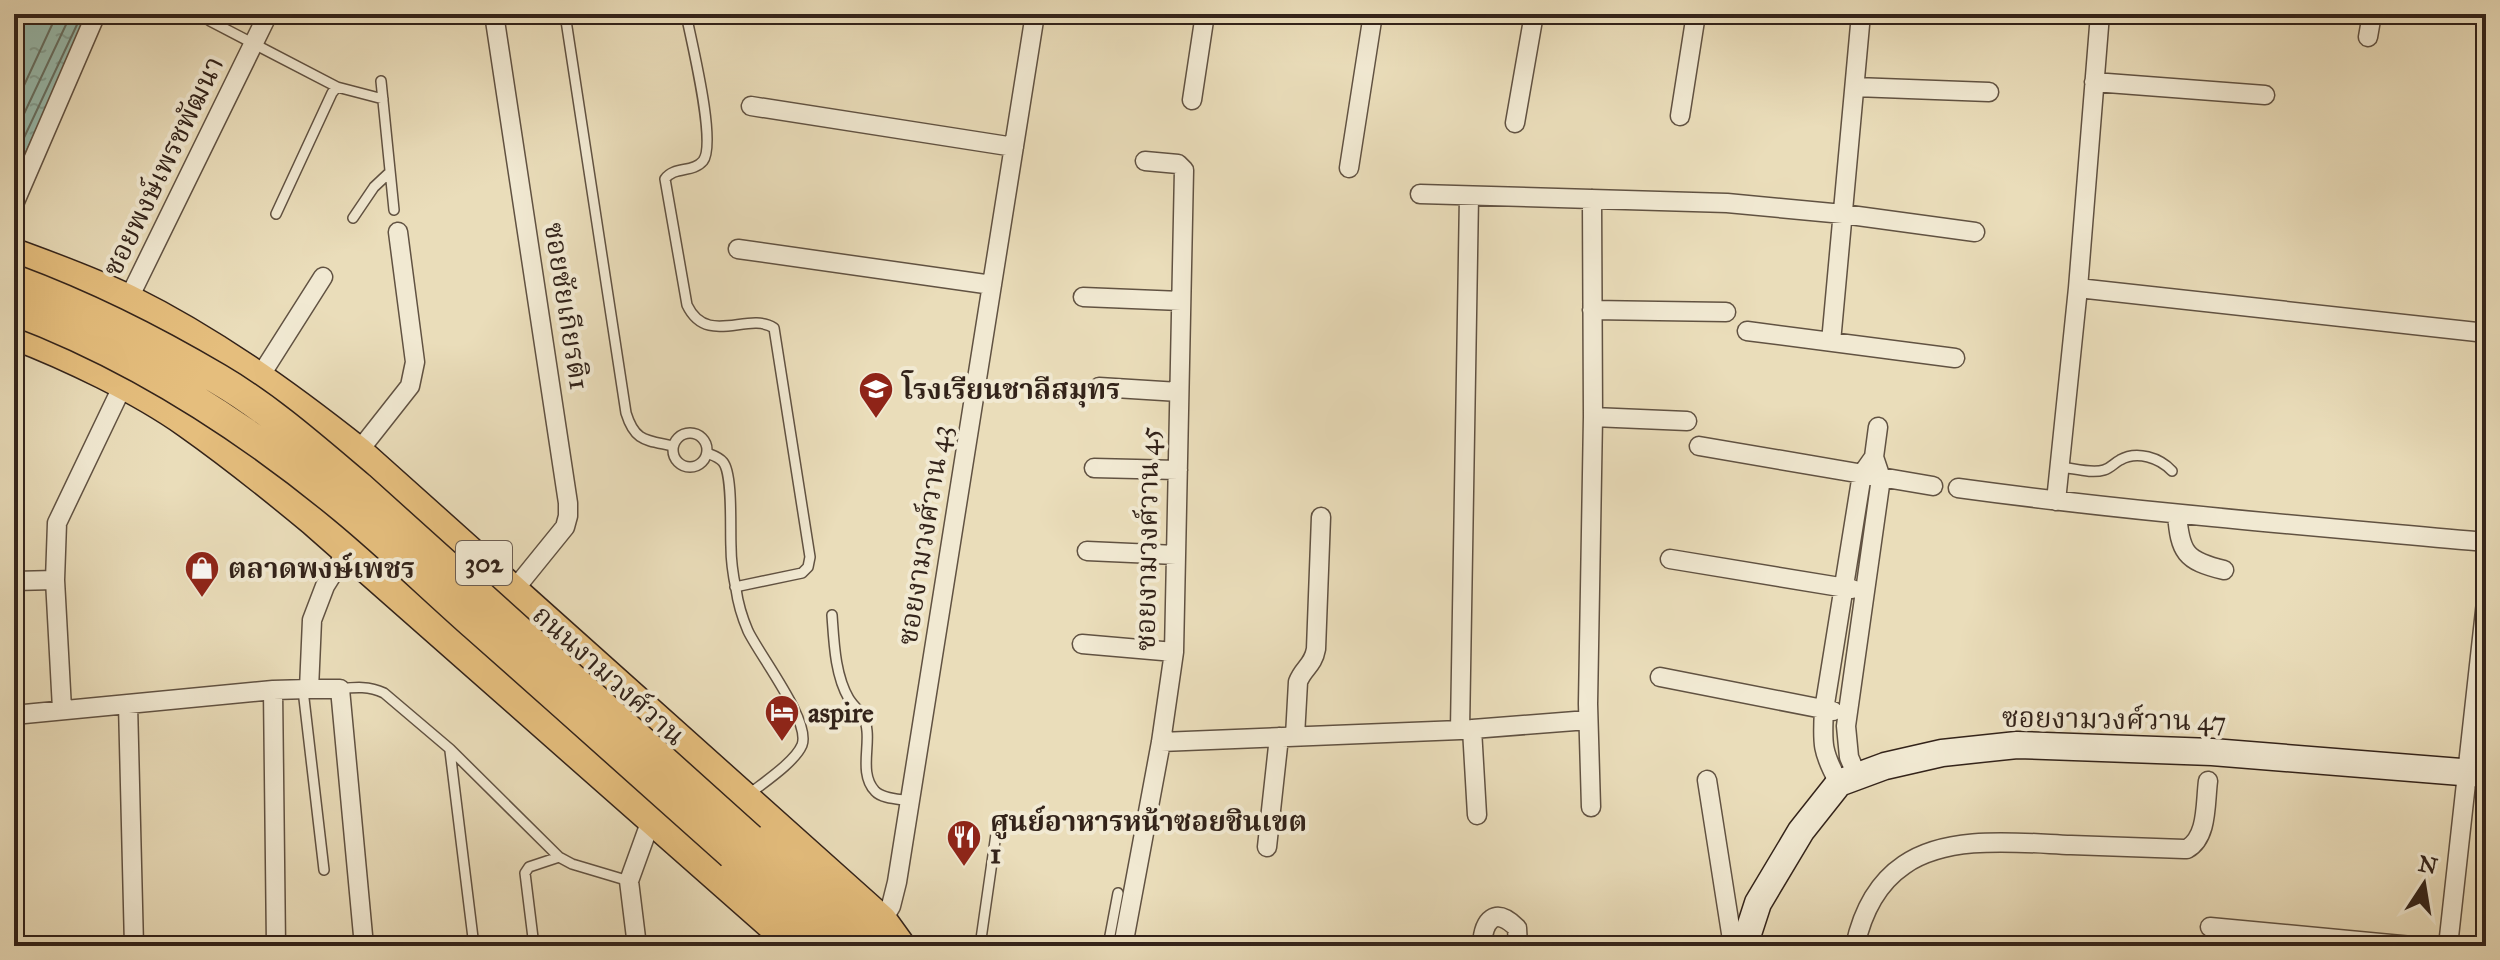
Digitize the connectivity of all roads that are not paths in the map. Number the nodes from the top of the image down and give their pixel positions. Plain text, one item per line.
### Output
1 (96, 14) edge
2 (268, 14) edge
3 (494, 14) edge
4 (565, 14) edge
5 (686, 14) edge
6 (1035, 14) edge
7 (1205, 14) edge
8 (1373, 14) edge
9 (1534, 14) edge
10 (1696, 14) edge
11 (1861, 14) edge
12 (2100, 14) edge
13 (2372, 14) edge
14 (210, 21) dead end
15 (2368, 37) dead end
16 (253, 45) junction
17 (381, 81) dead end
18 (2094, 82) junction
19 (337, 87) junction
20 (1855, 87) junction
21 (1989, 92) dead end
22 (2265, 95) dead end
23 (383, 99) junction
24 (1192, 100) dead end
25 (751, 106) dead end
26 (1680, 116) dead end
27 (1515, 123) dead end
28 (1014, 147) junction
29 (1145, 161) dead end
30 (1349, 168) dead end
31 (390, 172) junction
32 (1420, 194) dead end
33 (1469, 196) junction
34 (1592, 199) junction
35 (14, 204) edge
36 (394, 210) dead end
37 (276, 214) dead end
38 (1843, 214) junction
39 (353, 218) dead end
40 (398, 232) dead end
41 (1975, 232) dead end
42 (738, 249) dead end
43 (14, 254) edge
44 (323, 277) dead end
45 (14, 280) edge
46 (992, 285) junction
47 (2078, 288) junction
48 (1083, 297) dead end
49 (128, 300) junction
50 (1181, 301) junction
51 (14, 310) edge
52 (1592, 310) junction
53 (1726, 312) dead end
54 (1747, 331) dead end
55 (2486, 333) edge
56 (14, 334) edge
57 (1831, 342) junction
58 (214, 348) junction
59 (1955, 358) dead end
60 (259, 378) junction
61 (123, 385) junction
62 (1099, 387) dead end
63 (1179, 392) junction
64 (1593, 417) junction
65 (185, 421) junction
66 (1687, 421) dead end
67 (1878, 427) dead end
68 (673, 446) junction
69 (1699, 446) dead end
70 (358, 452) junction
71 (707, 453) junction
72 (2060, 467) junction
73 (1094, 468) dead end
74 (1178, 470) junction
75 (2172, 471) dead end
76 (1872, 476) junction
77 (1933, 486) dead end
78 (1958, 488) dead end
79 (2056, 501) junction
80 (2177, 514) junction
81 (1321, 517) dead end
82 (2486, 542) edge
83 (347, 551) junction
84 (1087, 551) dead end
85 (1176, 555) junction
86 (1670, 559) dead end
87 (2224, 570) dead end
88 (55, 580) junction
89 (14, 581) edge
90 (735, 587) junction
91 (1843, 588) junction
92 (514, 590) junction
93 (1864, 591) junction
94 (2486, 602) edge
95 (832, 615) dead end
96 (1082, 644) dead end
97 (1174, 652) junction
98 (1660, 677) dead end
99 (340, 689) junction
100 (273, 690) junction
101 (306, 690) junction
102 (128, 704) junction
103 (62, 709) junction
104 (1824, 710) junction
105 (1847, 712) junction
106 (14, 715) edge
107 (1588, 720) junction
108 (1466, 729) junction
109 (1287, 737) junction
110 (1161, 742) junction
111 (450, 749) junction
112 (2476, 773) edge
113 (1848, 779) junction
114 (1707, 780) dead end
115 (2208, 781) dead end
116 (746, 797) junction
117 (910, 801) junction
118 (1591, 807) dead end
119 (1477, 815) dead end
120 (651, 820) junction
121 (996, 834) dead end
122 (741, 847) junction
123 (1267, 847) dead end
124 (559, 857) junction
125 (324, 870) dead end
126 (629, 881) junction
127 (1118, 893) dead end
128 (2210, 927) dead end
129 (881, 933) edge
130 (134, 946) edge
131 (276, 946) edge
132 (364, 946) edge
133 (474, 946) edge
134 (534, 946) edge
135 (637, 946) edge
136 (796, 946) edge
137 (829, 946) edge
138 (900, 946) edge
139 (980, 946) edge
140 (1108, 946) edge
141 (1123, 946) edge
142 (1482, 946) edge
143 (1518, 946) edge
144 (1733, 946) edge
145 (1744, 946) edge
146 (1855, 946) edge
147 (2412, 946) edge
148 (2448, 946) edge

1 - 35 street
2 - 16 street, ซอยพงษ์เพรชพัฒนา
3 - 92 street, ซอยชัยเกียรติ1
4 - 68 lane
5 - 90 lane
6 - 28 street, ซอยงามวงศ์วาน 43
7 - 24 street
8 - 30 street
9 - 27 street
10 - 26 street
11 - 20 street
12 - 18 street
13 - 15 street
14 - 16 lane
16 - 19 lane
16 - 49 street, ซอยพงษ์เพรชพัฒนา
17 - 23 lane
18 - 22 street
18 - 47 street
19 - 23 lane
19 - 37 lane
20 - 21 street
20 - 38 street
23 - 31 lane
25 - 28 street
28 - 46 street, ซอยงามวงศ์วาน 43
29 - 50 street, ซอยงามวงศ์วาน 45
31 - 36 lane
31 - 39 lane
32 - 33 street
33 - 34 street
33 - 108 street
34 - 38 street
34 - 52 street
38 - 41 street
38 - 57 street
40 - 70 street
42 - 46 street
43 - 49 main road, ถนนงามวงศ์วาน / 302
44 - 60 street
45 - 122 main road, ถนนงามวงศ์วาน / 302, bridge
46 - 117 street, ซอยงามวงศ์วาน 43
47 - 55 street
47 - 72 street
48 - 50 street
49 - 58 main road, ถนนงามวงศ์วาน / 302
50 - 63 street, ซอยงามวงศ์วาน 45
51 - 122 main road, ถนนงามวงศ์วาน / 302, bridge
52 - 53 street
52 - 64 street
54 - 57 street
56 - 61 main road
57 - 59 street
58 - 60 main road, ถนนงามวงศ์วาน / 302
58 - 65 main road
60 - 70 main road, ถนนงามวงศ์วาน / 302
61 - 65 main road
61 - 88 street
62 - 63 street
63 - 74 street, ซอยงามวงศ์วาน 45
64 - 66 street
64 - 107 street
65 - 83 main road
67 - 76 street
68 - 71 lane
68 - 71 lane
69 - 76 street
70 - 92 main road, ถนนงามวงศ์วาน / 302
71 - 90 lane
72 - 75 lane
72 - 79 street
73 - 74 street
74 - 85 street, ซอยงามวงศ์วาน 45
76 - 77 street
76 - 91 street
76 - 93 street
78 - 79 street
79 - 80 street
80 - 82 street
80 - 87 street
81 - 109 street
83 - 101 street
83 - 120 main road
84 - 85 street
85 - 97 street, ซอยงามวงศ์วาน 45
86 - 91 street
88 - 89 street
88 - 103 street
90 - 116 lane
91 - 93 street
91 - 104 street
92 - 116 main road, ถนนงามวงศ์วาน / 302
93 - 105 street
94 - 112 street
95 - 117 lane
96 - 97 street
97 - 110 street, ซอยงามวงศ์วาน 45
98 - 104 street
99 - 101 street
99 - 111 lane
99 - 132 street
100 - 101 street
100 - 102 street
100 - 131 street
101 - 125 lane
102 - 103 street
102 - 130 street
103 - 106 street
104 - 105 street
104 - 113 street
105 - 113 street
107 - 108 street
107 - 118 street
108 - 109 street
108 - 119 street
109 - 110 street
109 - 123 street
110 - 141 street, ซอยงามวงศ์วาน 45
111 - 124 lane
111 - 133 lane
112 - 113 street, ซอยงามวงศ์วาน 47
112 - 148 street
113 - 145 street
114 - 144 street
115 - 146 street
116 - 129 main road, ถนนงามวงศ์วาน / 302
117 - 129 street, ซอยงามวงศ์วาน 43
120 - 126 street
120 - 136 main road
121 - 139 lane
122 - 129 main road, ถนนงามวงศ์วาน / 302
122 - 137 main road, ถนนงามวงศ์วาน / 302
124 - 126 lane
124 - 134 lane
126 - 135 street
127 - 140 lane
128 - 147 street
129 - 138 main road, ถนนงามวงศ์วาน / 302
142 - 143 street

